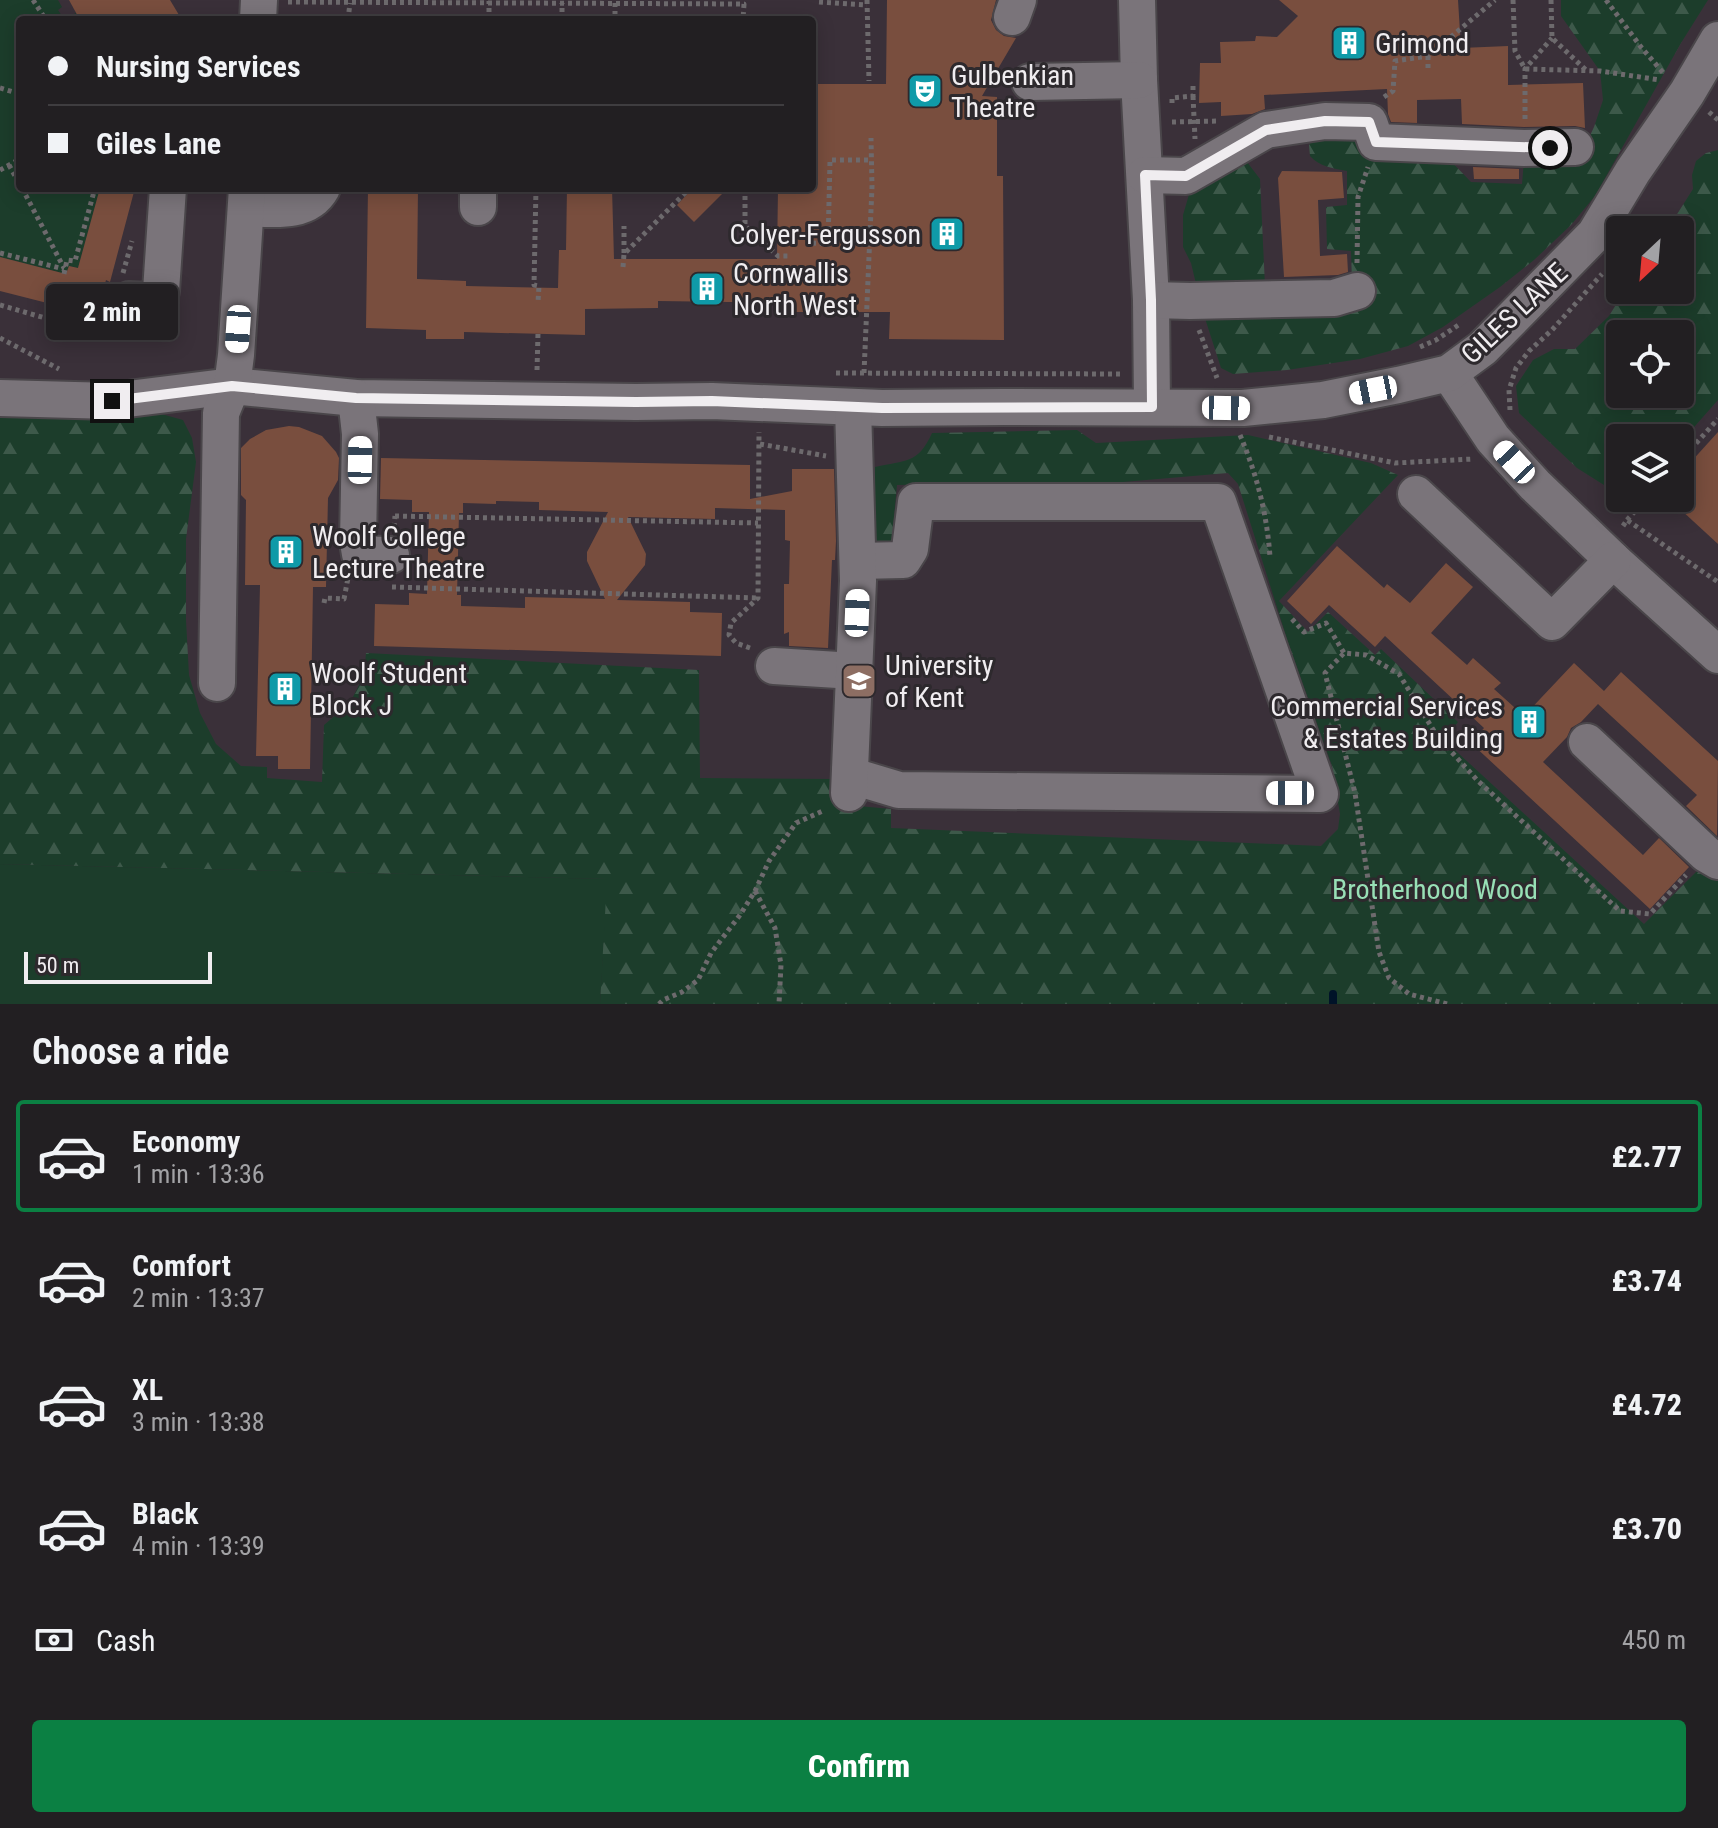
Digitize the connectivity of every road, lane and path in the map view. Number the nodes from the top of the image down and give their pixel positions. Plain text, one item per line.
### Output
1 (1137, 0) edge
2 (1513, 0) edge
3 (1551, 0) edge
4 (1606, 0) edge
5 (489, 1) edge
6 (661, 2) edge
7 (819, 2) edge
8 (867, 2) edge
9 (350, 3) junction
10 (562, 3) junction
11 (615, 3) junction
12 (259, 7) edge
13 (348, 16) edge
14 (562, 16) edge
15 (615, 16) edge
16 (743, 16) edge
17 (1552, 38) junction
18 (1718, 40) edge
19 (1428, 56) dead end
20 (1525, 69) junction
21 (1428, 72) dead end
22 (1588, 72) junction
23 (1139, 80) junction
24 (869, 81) dead end
25 (1030, 82) dead end
26 (1193, 84) dead end
27 (1708, 111) dead end
28 (1718, 120) edge
29 (871, 138) dead end
30 (1575, 147) dead end
31 (1524, 148) junction
32 (870, 160) junction
33 (16, 161) edge
34 (9, 165) junction
35 (0, 170) edge
36 (1159, 176) junction
37 (16, 177) edge
38 (24, 192) edge
39 (94, 192) edge
40 (168, 192) edge
41 (319, 192) edge
42 (536, 192) edge
43 (686, 192) edge
44 (745, 192) edge
45 (246, 198) edge
46 (624, 226) dead end
47 (135, 231) dead end
48 (812, 243) dead end
49 (828, 244) junction
50 (870, 244) junction
51 (0, 253) edge
52 (624, 254) junction
53 (790, 256) dead end
54 (623, 267) dead end
55 (1605, 271) dead end
56 (64, 272) junction
57 (120, 291) junction
58 (1357, 291) dead end
59 (1151, 300) junction
60 (1190, 301) junction
61 (538, 302) dead end
62 (0, 305) edge
63 (56, 306) dead end
64 (52, 320) junction
65 (1461, 323) dead end
66 (538, 333) dead end
67 (0, 338) edge
68 (1410, 351) dead end
69 (61, 369) dead end
70 (537, 370) dead end
71 (834, 373) dead end
72 (864, 373) junction
73 (1449, 373) junction
74 (1204, 377) dead end
75 (1217, 378) junction
76 (1226, 379) dead end
77 (232, 386) junction
78 (1152, 391) junction
79 (0, 398) edge
80 (356, 398) junction
81 (853, 407) junction
82 (1718, 419) edge
83 (1515, 423) dead end
84 (1238, 431) dead end
85 (760, 444) dead end
86 (1694, 446) edge
87 (1416, 494) dead end
88 (359, 512) junction
89 (1634, 512) edge
90 (1627, 520) junction
91 (758, 523) junction
92 (1618, 543) junction
93 (391, 555) joint
94 (858, 561) junction
95 (1272, 570) dead end
96 (1718, 582) edge
97 (758, 598) junction
98 (344, 599) dead end
99 (324, 603) dead end
100 (1284, 612) dead end
101 (1344, 653) junction
102 (1718, 655) edge
103 (774, 666) joint
104 (854, 671) junction
105 (217, 683) dead end
106 (1587, 742) dead end
107 (845, 791) junction
108 (1712, 858) edge
109 (755, 891) junction
110 (659, 1004) edge
111 (779, 1004) edge
112 (1447, 1004) edge

1 - 23 street
2 - 20 path
3 - 17 path
4 - 22 path
5 - 9 path
5 - 10 path
6 - 11 path
6 - 16 path
7 - 8 path
8 - 24 path
9 - 12 path
9 - 13 path
10 - 11 path
10 - 14 path
11 - 15 path
17 - 20 path
17 - 22 path
18 - 73 street, GILES LANE
19 - 21 path
20 - 22 path
20 - 31 path
23 - 25 street
23 - 36 street
26 - 36 path
27 - 28 path
29 - 32 path
30 - 31 street
31 - 36 street
32 - 49 path
32 - 50 path
33 - 34 path
34 - 35 path
34 - 37 path
36 - 59 street
38 - 56 path
39 - 56 path
40 - 57 street
41 - 45 street
42 - 61 path
43 - 52 path
44 - 53 path
45 - 77 street
46 - 52 path
47 - 57 path
48 - 49 path
49 - 50 path
50 - 72 path
51 - 56 path
52 - 54 path
55 - 83 path
57 - 64 path
58 - 60 street
59 - 60 street
59 - 78 street
60 - 75 path
62 - 64 path
63 - 64 path
65 - 68 path
66 - 70 path
67 - 69 path
71 - 72 path
72 - 78 path
73 - 78 street, GILES LANE
73 - 92 street
74 - 75 path
75 - 76 path
77 - 79 street, GILES LANE
77 - 80 street, GILES LANE
77 - 105 street
78 - 81 street, GILES LANE
80 - 81 street, GILES LANE
80 - 88 street
81 - 94 street
82 - 86 path
84 - 95 path
85 - 91 path
87 - 92 street
88 - 91 path
88 - 93 street
89 - 90 path
90 - 92 path
90 - 96 path
91 - 97 path
92 - 102 street
93 - 97 path
94 - 104 street
94 - 107 street
97 - 103 path
98 - 99 path
100 - 101 path
101 - 108 path
101 - 112 path
103 - 104 street
104 - 107 street
106 - 108 street
107 - 109 path
109 - 110 path
109 - 111 path

